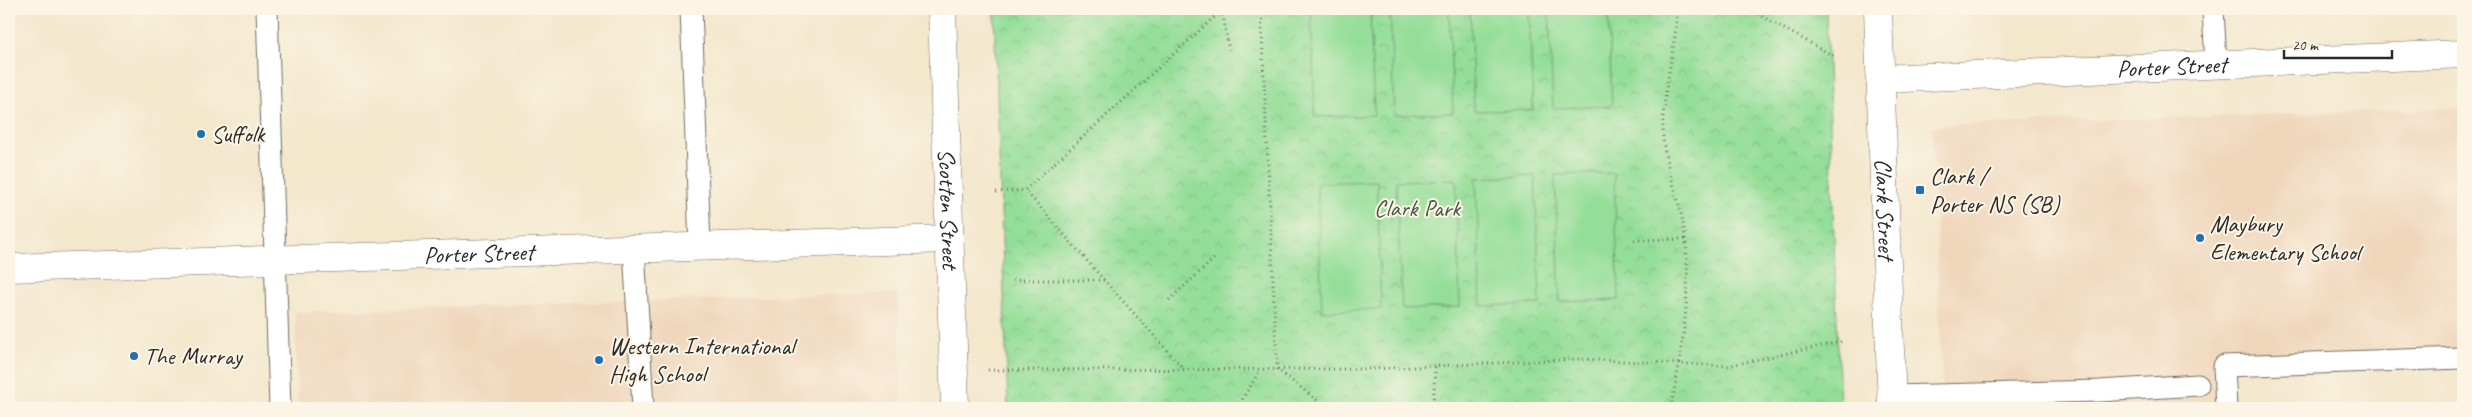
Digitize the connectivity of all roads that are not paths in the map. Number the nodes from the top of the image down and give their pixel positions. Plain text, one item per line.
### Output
1 (267, 9) edge
2 (691, 9) edge
3 (942, 9) edge
4 (1878, 9) edge
5 (2213, 9) edge
6 (2463, 54) edge
7 (2216, 65) junction
8 (1880, 79) junction
9 (949, 239) junction
10 (700, 246) junction
11 (634, 248) junction
12 (275, 260) junction
13 (9, 268) edge
14 (2463, 358) edge
15 (2198, 385) dead end
16 (1892, 402) edge
17 (280, 408) edge
18 (643, 408) edge
19 (955, 408) edge
20 (2226, 408) edge

1 - 12 lane
2 - 10 lane
3 - 9 street, Scotten Street
4 - 8 street, Clark Street
5 - 7 lane
6 - 7 street, Porter Street
7 - 8 street, Porter Street
8 - 16 street, Clark Street
9 - 10 street, Porter Street
9 - 19 street, Scotten Street
10 - 11 street, Porter Street
11 - 12 street, Porter Street
11 - 18 lane
12 - 13 street, Porter Street
12 - 17 lane
14 - 20 lane
15 - 16 lane

